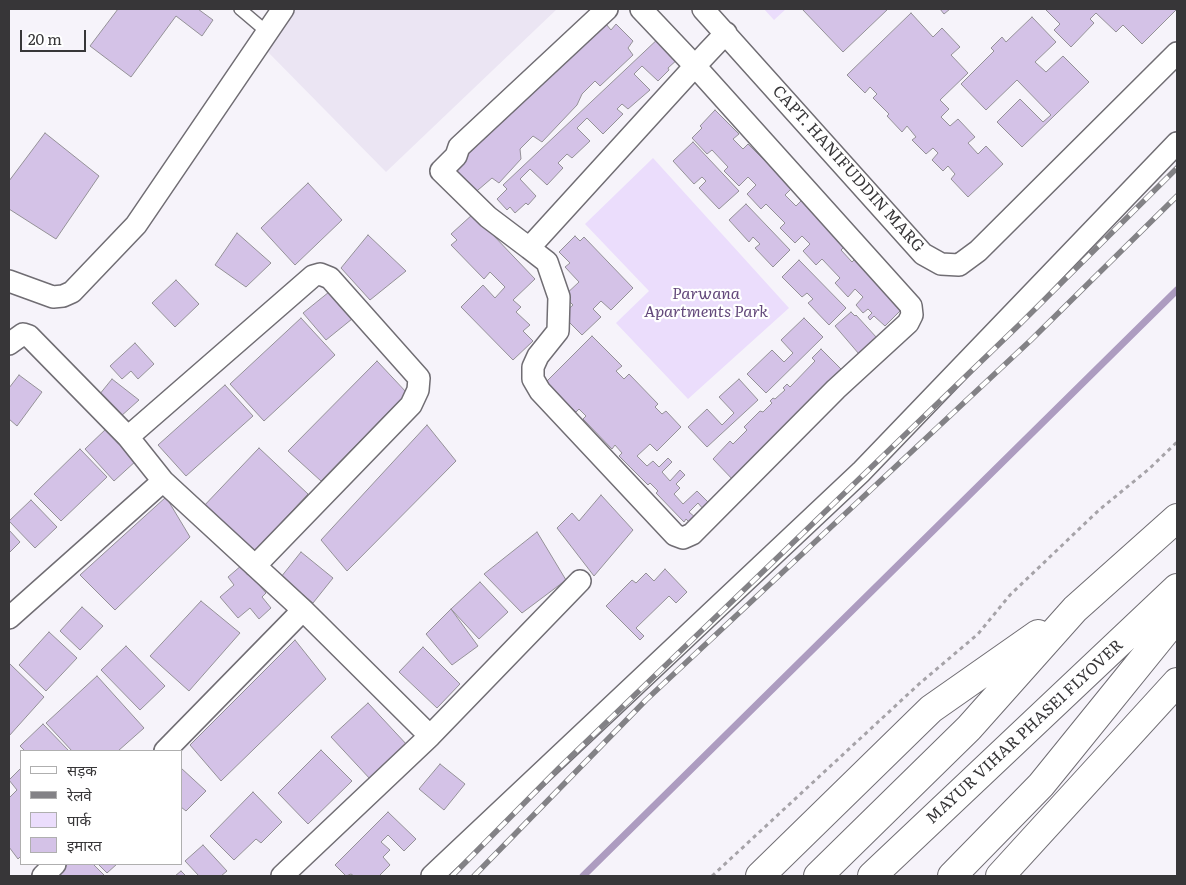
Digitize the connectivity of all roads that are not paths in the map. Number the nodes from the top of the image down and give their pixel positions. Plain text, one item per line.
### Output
1 (240, 9) edge
2 (283, 9) edge
3 (607, 9) edge
4 (641, 9) edge
5 (703, 9) edge
6 (267, 32) junction
7 (726, 34) junction
8 (1177, 53) edge
9 (695, 66) junction
10 (1177, 143) edge
11 (529, 248) junction
12 (9, 281) edge
13 (9, 344) edge
14 (128, 437) junction
15 (163, 481) junction
16 (1177, 518) edge
17 (255, 566) junction
18 (580, 582) dead end
19 (1177, 588) edge
20 (1075, 609) junction
21 (303, 610) junction
22 (1177, 617) edge
23 (9, 618) edge
24 (1177, 682) edge
25 (430, 736) junction
26 (166, 750) edge
27 (54, 865) edge
28 (43, 876) edge
29 (282, 876) edge
30 (432, 876) edge
31 (760, 876) edge
32 (818, 876) edge
33 (872, 876) edge
34 (952, 876) edge
35 (1000, 876) edge

1 - 6 lane
2 - 6 street
3 - 11 street
4 - 9 street
5 - 7 street, CAPT. HANIFUDDIN MARG
6 - 12 street
7 - 8 street, CAPT. HANIFUDDIN MARG
7 - 9 street
9 - 11 street
9 - 11 street
10 - 30 street
13 - 14 street
14 - 15 street
14 - 17 street
15 - 17 street
15 - 23 street
16 - 20 main road
17 - 21 street
18 - 25 street
19 - 33 main road, MAYUR VIHAR PHASE1 FLYOVER
20 - 31 main road
20 - 32 main road
21 - 25 street
21 - 26 street
22 - 34 main road
24 - 35 main road
25 - 29 street
27 - 28 street

